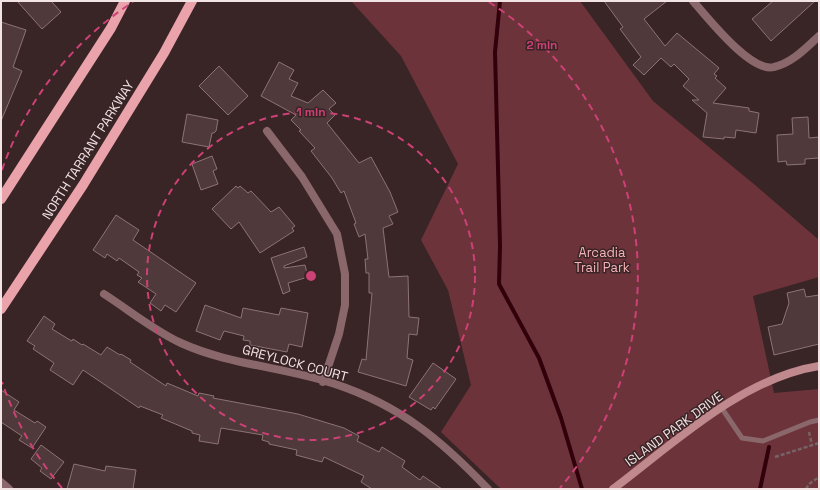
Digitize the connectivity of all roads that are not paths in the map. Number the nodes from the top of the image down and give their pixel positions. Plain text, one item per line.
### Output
1 (125, 1) edge
2 (192, 1) edge
3 (693, 1) edge
4 (819, 36) edge
5 (267, 131) dead end
6 (1, 199) edge
7 (104, 294) dead end
8 (1, 310) edge
9 (819, 366) edge
10 (324, 382) junction
11 (721, 406) junction
12 (819, 420) edge
13 (1, 482) edge
14 (9, 489) edge
15 (488, 489) edge
16 (613, 489) edge

1 - 6 main road
2 - 8 main road, NORTH TARRANT PARKWAY
3 - 4 street
5 - 10 street
7 - 10 street, GREYLOCK COURT
9 - 11 street, ISLAND PARK DRIVE
10 - 15 street, GREYLOCK COURT
11 - 12 lane
11 - 16 street, ISLAND PARK DRIVE
13 - 14 street

